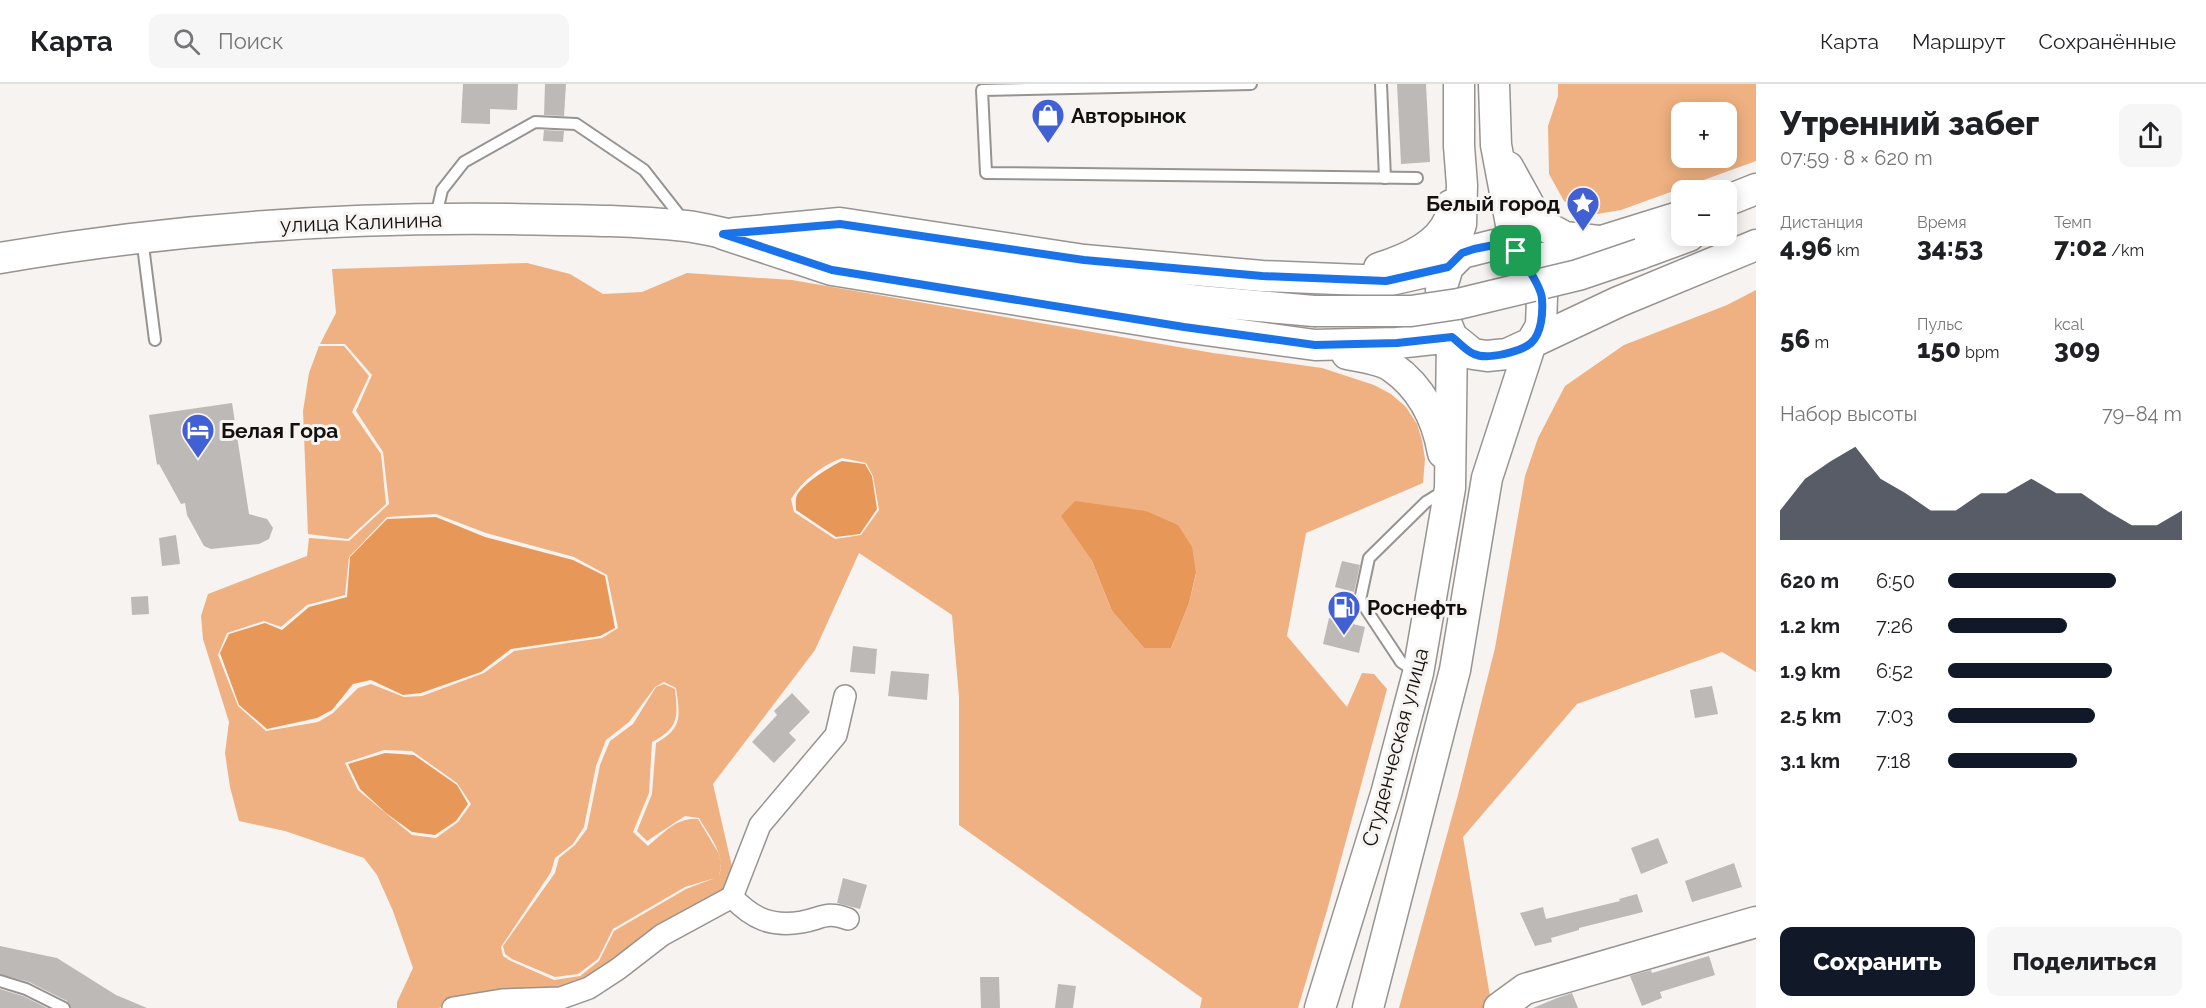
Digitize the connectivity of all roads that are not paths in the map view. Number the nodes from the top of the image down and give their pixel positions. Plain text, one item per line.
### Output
1 (1251, 84) edge
2 (1381, 84) edge
3 (1459, 84) edge
4 (1494, 84) edge
5 (1496, 145) junction
6 (1459, 146) junction
7 (1385, 178) junction
8 (1417, 178) dead end
9 (1756, 189) edge
10 (1737, 197) edge
11 (1756, 211) edge
12 (1737, 218) edge
13 (435, 219) junction
14 (1671, 220) edge
15 (688, 226) junction
16 (723, 234) junction
17 (142, 238) junction
18 (1604, 241) junction
19 (1671, 243) edge
20 (1756, 245) edge
21 (1516, 251) junction
22 (0, 258) edge
23 (1448, 267) junction
24 (1262, 276) junction
25 (1452, 337) junction
26 (155, 340) dead end
27 (1531, 343) junction
28 (1315, 345) junction
29 (1450, 488) junction
30 (1418, 673) junction
31 (844, 696) dead end
32 (732, 897) junction
33 (848, 919) dead end
34 (1756, 922) edge
35 (0, 981) edge
36 (64, 1008) edge
37 (453, 1008) edge
38 (1320, 1008) edge
39 (1368, 1008) edge
40 (1499, 1008) edge

1 - 7 lane
2 - 7 lane
3 - 6 main road
4 - 5 main road
5 - 18 main road
5 - 21 main road
6 - 23 main road
6 - 24 main road
7 - 8 lane
9 - 10 main road
11 - 12 main road
13 - 15 main road, улица Калинина
13 - 15 lane
13 - 17 main road, улица Калинина
14 - 18 main road
15 - 16 main road, улица Калинина
16 - 19 main road, bridge
16 - 24 main road
16 - 28 main road
17 - 22 main road, улица Калинина
17 - 26 lane
18 - 21 main road
20 - 27 main road
21 - 23 main road
21 - 27 main road
23 - 24 main road
23 - 25 main road
25 - 27 main road
25 - 28 main road
25 - 29 main road, Студенческая улица
27 - 39 main road, Студенческая улица
28 - 29 main road
29 - 30 main road, Студенческая улица
29 - 30 lane
30 - 38 main road, Студенческая улица
31 - 32 street
32 - 33 street
32 - 37 street
34 - 40 main road
35 - 36 lane

